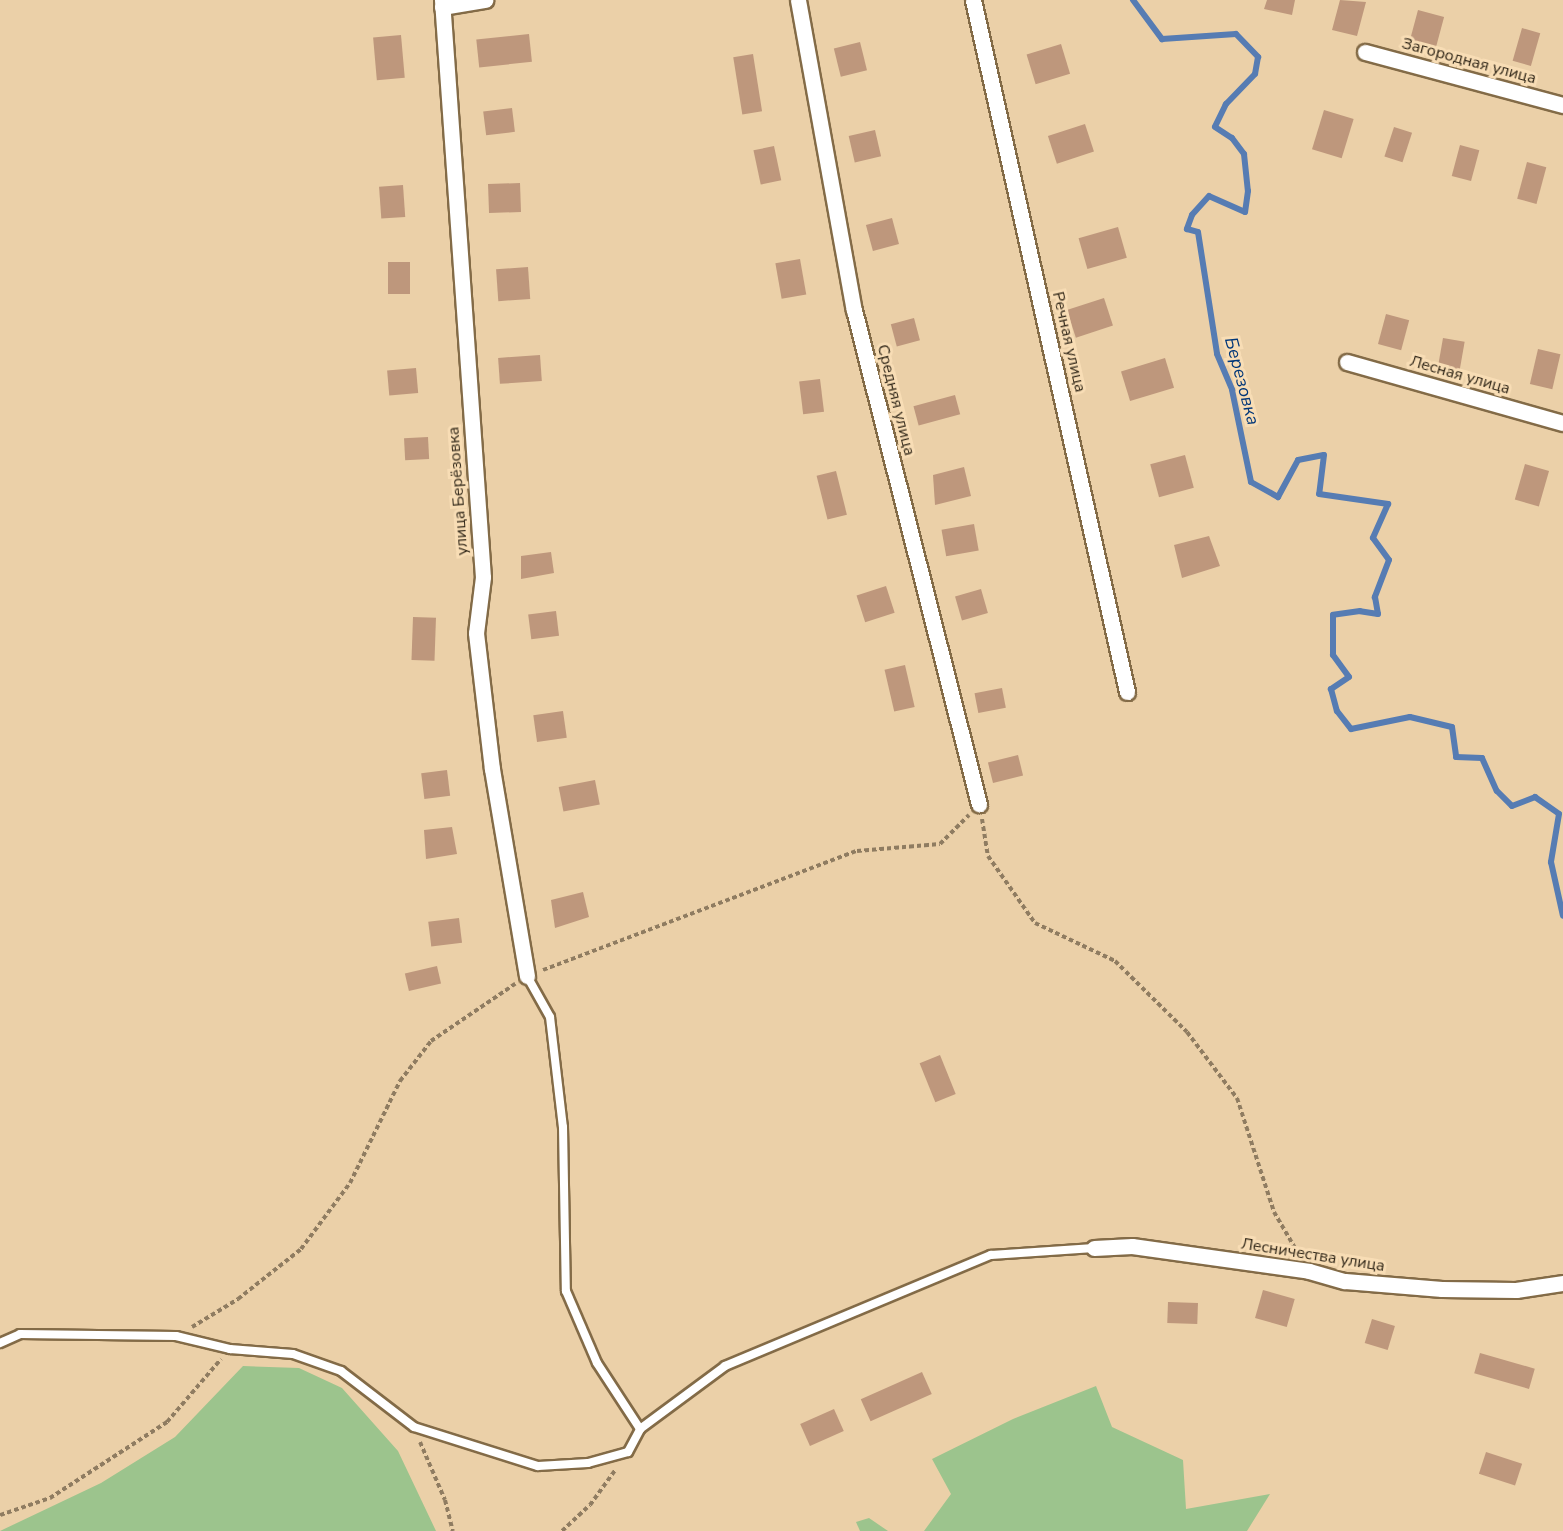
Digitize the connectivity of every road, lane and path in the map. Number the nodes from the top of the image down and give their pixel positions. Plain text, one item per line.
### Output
1 (485, 0) edge
2 (798, 0) edge
3 (974, 0) edge
4 (442, 3) edge
5 (1365, 52) dead end
6 (1563, 105) edge
7 (1347, 362) dead end
8 (1563, 423) edge
9 (1127, 692) dead end
10 (979, 804) joint
11 (527, 976) joint
12 (1094, 1248) joint
13 (1309, 1271) junction
14 (1563, 1283) edge
15 (0, 1343) edge
16 (230, 1349) junction
17 (414, 1427) junction
18 (640, 1430) junction
19 (628, 1452) junction
20 (0, 1515) edge
21 (453, 1531) edge
22 (562, 1531) edge

1 - 4 street
2 - 10 street, Средняя улица
3 - 9 street, Речная улица
4 - 11 street, улица Берёзовка
5 - 6 street, Загородная улица
7 - 8 street, Лесная улица
10 - 13 path
11 - 18 lane
12 - 13 street, Лесничества улица
12 - 18 lane
13 - 14 street, Лесничества улица
15 - 16 lane
16 - 17 lane
16 - 20 path
17 - 19 lane
17 - 21 path
18 - 19 lane
19 - 22 path

